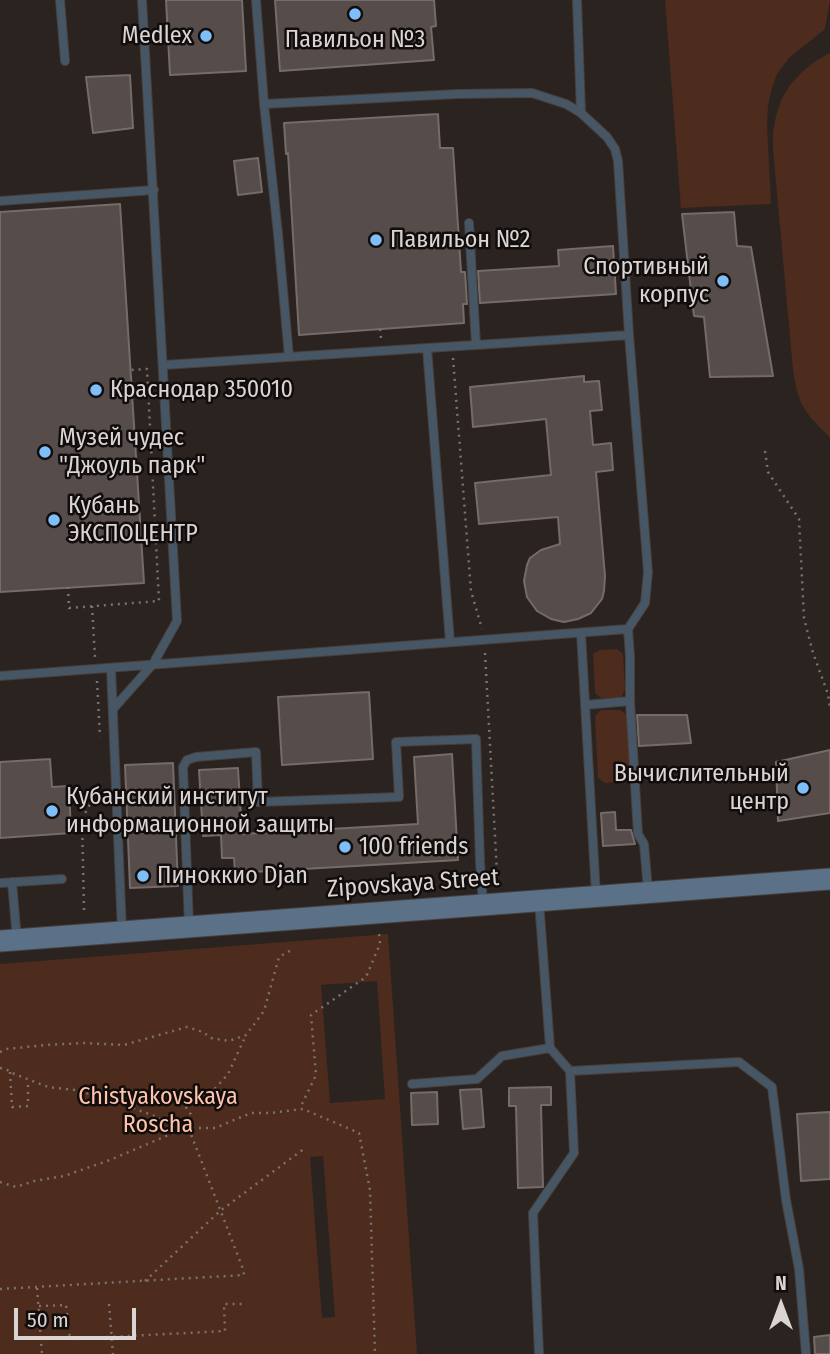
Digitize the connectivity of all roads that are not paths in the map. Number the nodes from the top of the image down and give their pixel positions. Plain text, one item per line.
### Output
1 (60, 0) edge
2 (142, 0) edge
3 (256, 0) edge
4 (577, 0) edge
5 (65, 61) dead end
6 (264, 104) junction
7 (582, 113) junction
8 (153, 190) junction
9 (0, 201) edge
10 (469, 223) dead end
11 (628, 335) junction
12 (476, 345) junction
13 (427, 348) junction
14 (289, 357) junction
15 (164, 361) junction
16 (628, 629) junction
17 (581, 633) junction
18 (450, 642) junction
19 (153, 664) junction
20 (111, 668) junction
21 (0, 676) edge
22 (630, 701) junction
23 (585, 705) junction
24 (113, 709) junction
25 (830, 879) edge
26 (62, 880) dead end
27 (12, 882) junction
28 (0, 883) edge
29 (648, 892) junction
30 (596, 896) junction
31 (540, 901) junction
32 (484, 905) junction
33 (189, 927) junction
34 (122, 932) junction
35 (8, 940) edge
36 (550, 1048) junction
37 (570, 1071) junction
38 (412, 1084) dead end
39 (539, 1354) edge
40 (806, 1354) edge

1 - 5 lane
2 - 8 lane
3 - 6 lane
4 - 7 lane
6 - 7 lane
6 - 14 lane
7 - 11 lane
8 - 9 lane
8 - 15 lane
10 - 12 lane
11 - 12 lane
11 - 16 lane
12 - 13 lane
13 - 14 lane
13 - 18 lane
14 - 15 lane
15 - 19 lane
16 - 17 lane
16 - 22 lane
17 - 18 lane
17 - 23 lane
18 - 19 lane
19 - 20 lane
19 - 24 lane
20 - 21 lane
20 - 24 lane
22 - 23 lane
22 - 29 lane
23 - 30 lane
24 - 34 lane
25 - 29 street, Zipovskaya Street
26 - 27 lane
27 - 28 lane
27 - 35 lane
29 - 30 street, Zipovskaya Street
30 - 31 street, Zipovskaya Street
31 - 32 street, Zipovskaya Street
31 - 36 lane
32 - 33 street, Zipovskaya Street
32 - 33 lane
33 - 34 street, Zipovskaya Street
34 - 35 street, Zipovskaya Street
36 - 37 lane
36 - 38 lane
37 - 39 lane
37 - 40 lane

